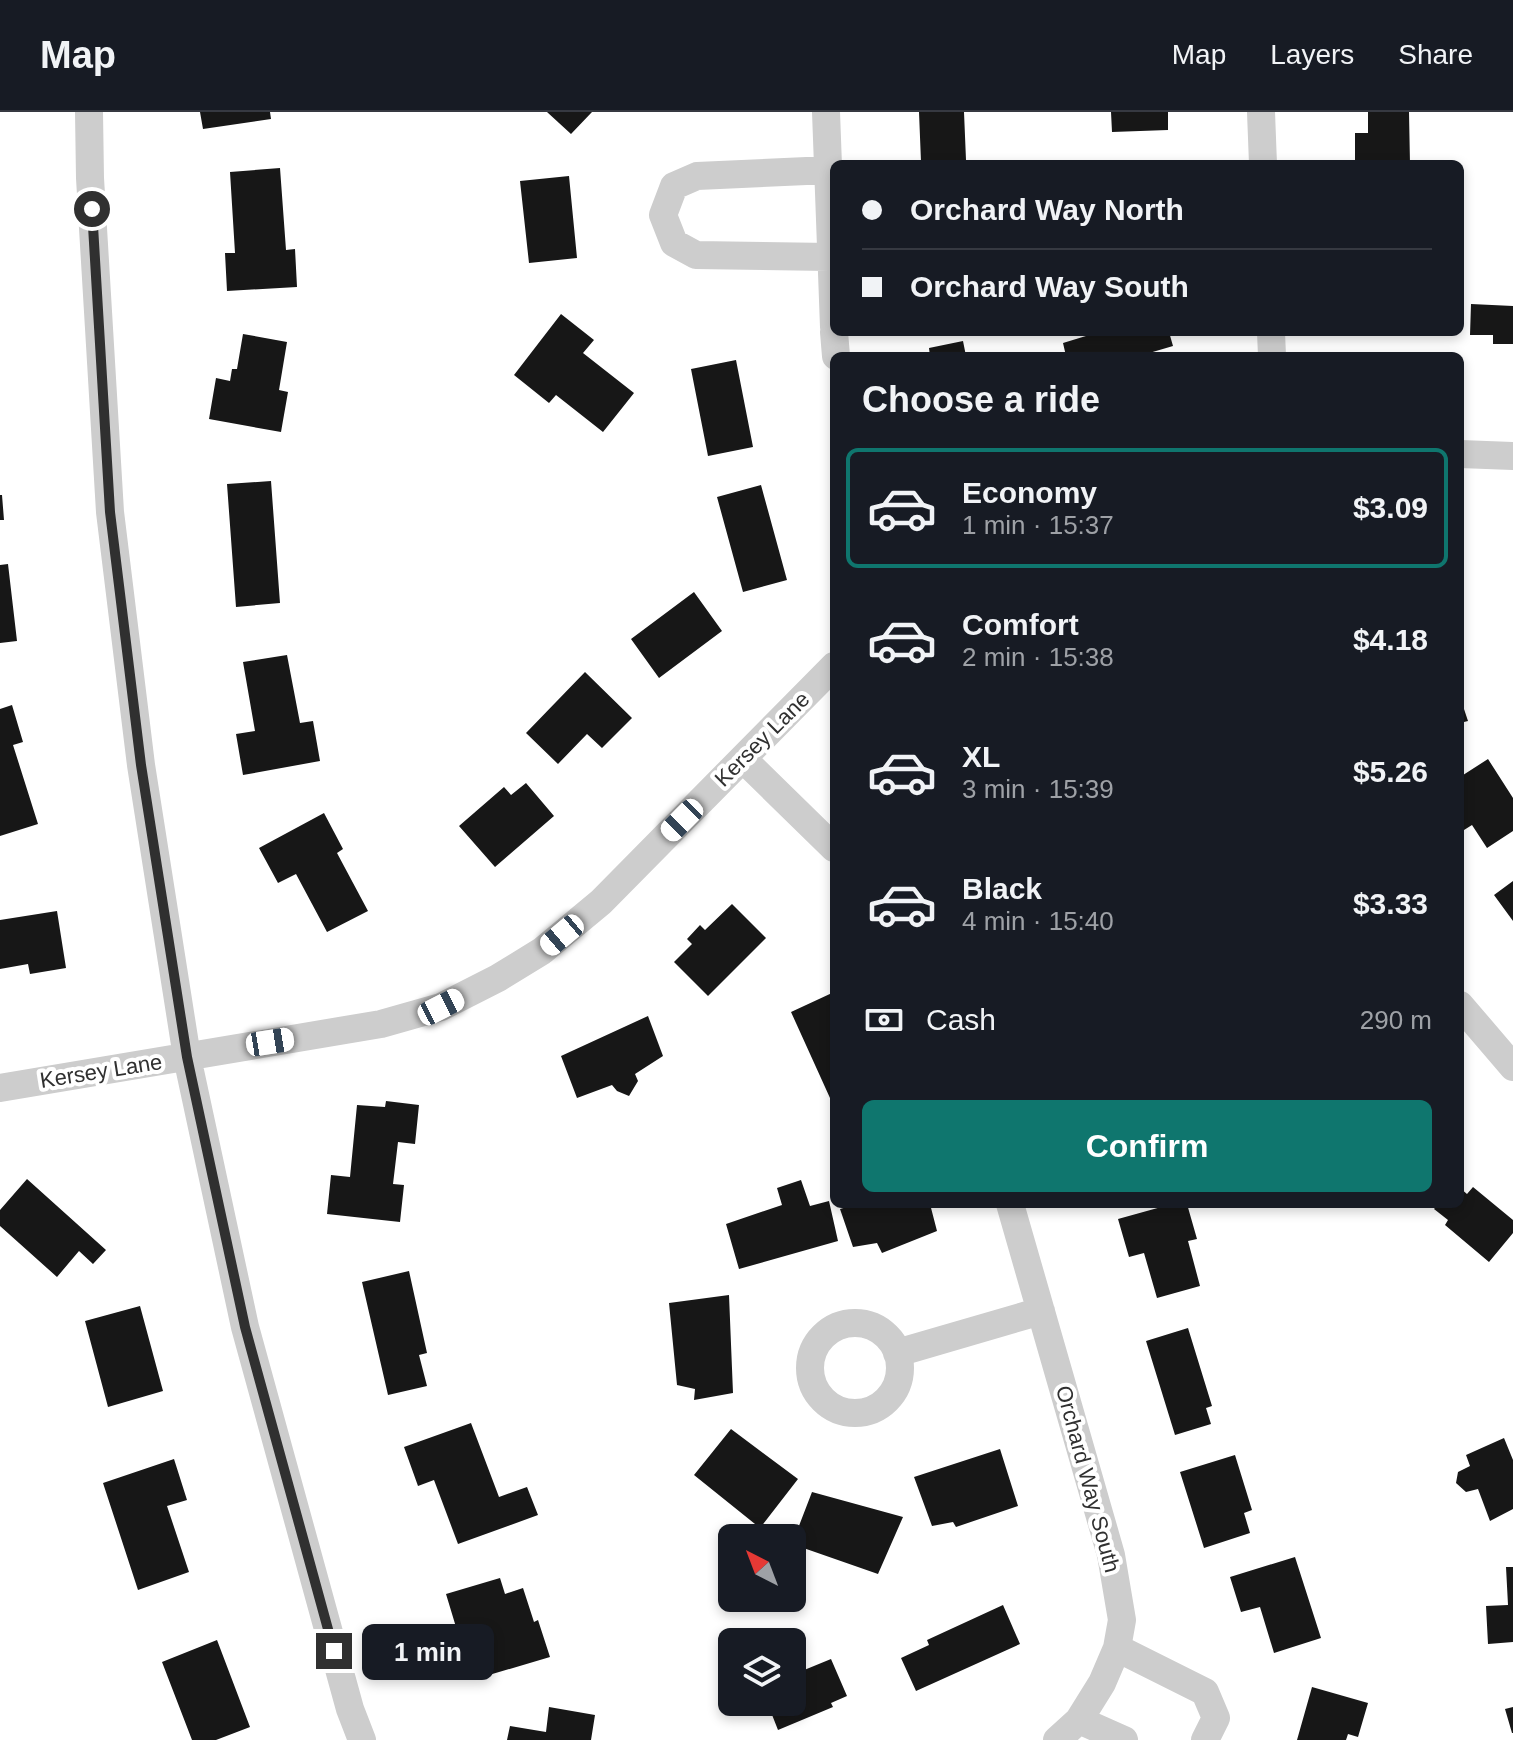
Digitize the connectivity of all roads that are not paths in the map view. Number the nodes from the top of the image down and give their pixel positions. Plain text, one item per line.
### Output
1 (89, 112) edge
2 (826, 112) edge
3 (1261, 112) edge
4 (1263, 160) edge
5 (829, 170) junction
6 (830, 257) joint
7 (1464, 454) edge
8 (1513, 456) edge
9 (830, 670) edge
10 (743, 759) junction
11 (830, 844) edge
12 (1464, 1010) edge
13 (187, 1057) junction
14 (1513, 1067) edge
15 (0, 1088) edge
16 (1011, 1208) edge
17 (1041, 1311) junction
18 (897, 1353) dead end
19 (1117, 1648) junction
20 (1079, 1720) junction
21 (362, 1740) edge
22 (1057, 1740) edge
23 (1124, 1740) edge
24 (1205, 1740) edge

1 - 13 street
2 - 5 street
3 - 4 street
5 - 6 street
5 - 6 street
7 - 8 street
9 - 10 street, Kersey Lane
10 - 11 street
10 - 13 street, Kersey Lane
12 - 14 street
13 - 15 street, Kersey Lane
13 - 21 street
16 - 17 street, Orchard Way South
17 - 18 street
17 - 19 street, Orchard Way South
19 - 20 street, Orchard Way South
19 - 24 street
20 - 22 street, Orchard Way South
20 - 23 street

